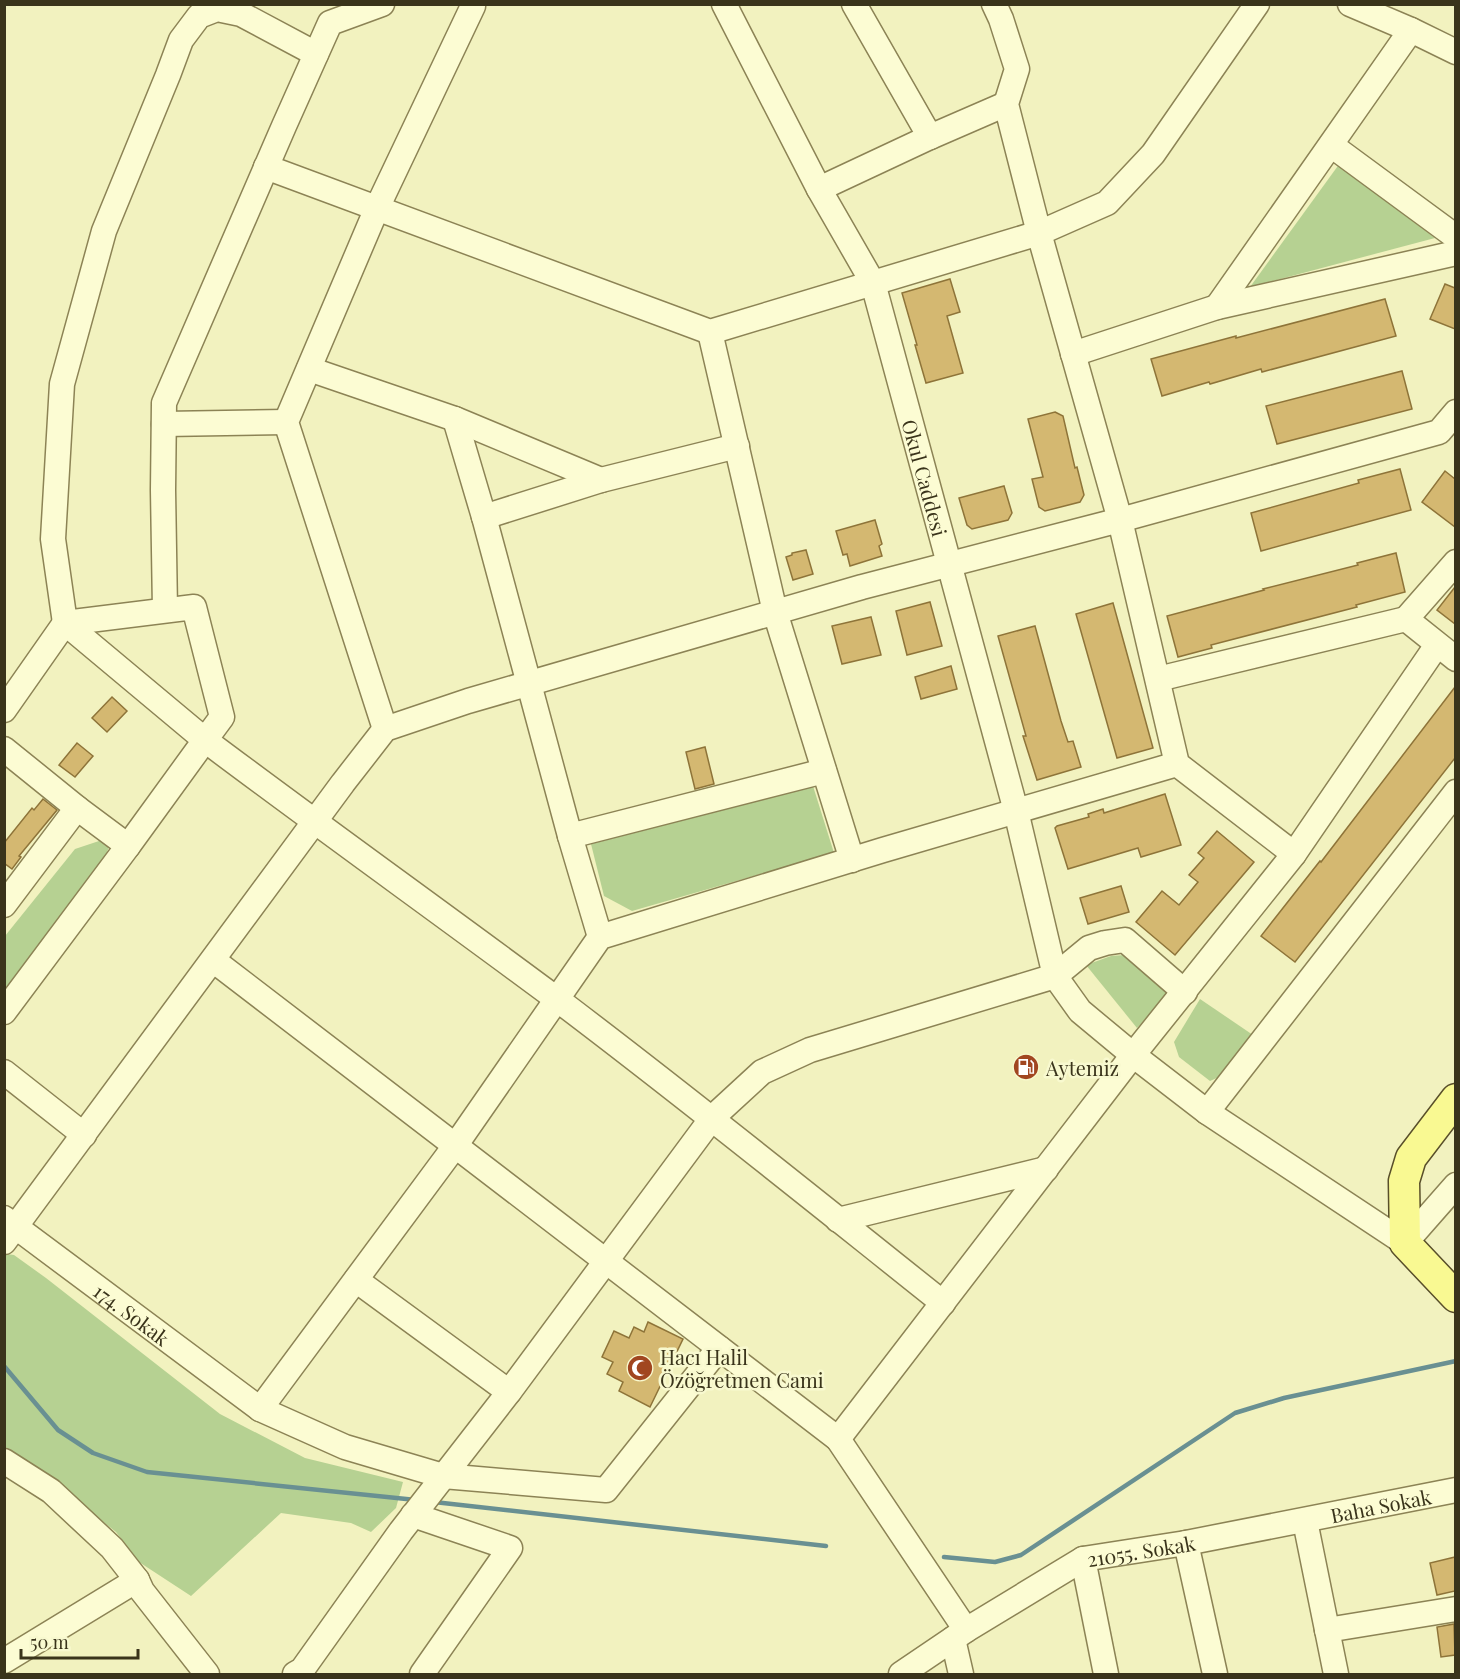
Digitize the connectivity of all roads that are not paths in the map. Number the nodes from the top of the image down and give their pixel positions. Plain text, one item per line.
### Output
1 (382, 4) edge
2 (724, 4) edge
3 (854, 4) edge
4 (994, 4) edge
5 (1257, 4) edge
6 (1350, 4) edge
7 (473, 5) edge
8 (325, 14) edge
9 (1411, 30) junction
10 (1455, 52) edge
11 (316, 54) junction
12 (1006, 104) junction
13 (930, 137) junction
14 (1330, 145) junction
15 (266, 166) junction
16 (819, 189) junction
17 (377, 208) junction
18 (1040, 233) junction
19 (1455, 237) edge
20 (1455, 253) edge
21 (873, 283) junction
22 (1217, 307) junction
23 (710, 332) junction
24 (1073, 354) junction
25 (309, 369) junction
26 (1455, 412) edge
27 (455, 419) junction
28 (286, 422) junction
29 (164, 424) junction
30 (1447, 438) edge
31 (737, 446) junction
32 (601, 480) junction
33 (484, 517) junction
34 (1120, 520) junction
35 (1455, 562) edge
36 (948, 565) junction
37 (165, 610) junction
38 (775, 612) junction
39 (1406, 619) junction
40 (65, 623) junction
41 (1446, 652) edge
42 (1158, 679) junction
43 (530, 682) junction
44 (4, 710) edge
45 (385, 729) junction
46 (205, 740) junction
47 (4, 749) edge
48 (1178, 764) junction
49 (824, 771) junction
50 (1455, 792) edge
51 (77, 808) junction
52 (1016, 811) junction
53 (314, 822) junction
54 (570, 836) junction
55 (128, 846) junction
56 (1294, 854) junction
57 (852, 860) junction
58 (4, 905) edge
59 (600, 937) junction
60 (213, 960) junction
61 (1055, 976) junction
62 (1185, 992) junction
63 (557, 1000) junction
64 (4, 1012) edge
65 (1133, 1055) junction
66 (4, 1072) edge
67 (1455, 1099) edge
68 (1207, 1112) junction
69 (711, 1118) junction
70 (84, 1135) junction
71 (455, 1146) junction
72 (1046, 1169) junction
73 (1455, 1185) edge
74 (838, 1220) junction
75 (8, 1228) edge
76 (1405, 1243) junction
77 (606, 1261) junction
78 (1455, 1263) edge
79 (356, 1280) junction
80 (1455, 1297) edge
81 (943, 1303) junction
82 (719, 1348) junction
83 (509, 1392) junction
84 (260, 1409) junction
85 (838, 1439) junction
86 (4, 1461) edge
87 (439, 1482) junction
88 (1455, 1490) edge
89 (1305, 1521) junction
90 (407, 1523) junction
91 (1186, 1543) junction
92 (1083, 1559) junction
93 (137, 1580) junction
94 (1455, 1609) edge
95 (1327, 1630) junction
96 (960, 1634) junction
97 (5, 1661) edge
98 (207, 1674) edge
99 (295, 1674) edge
100 (422, 1674) edge
101 (901, 1674) edge
102 (961, 1674) edge
103 (1106, 1674) edge
104 (1215, 1674) edge
105 (1336, 1674) edge

1 - 8 street
2 - 16 street, Okul Caddesi
3 - 13 street
4 - 12 street
5 - 18 street
6 - 9 street
7 - 17 street
8 - 11 street
9 - 10 street
9 - 14 street
11 - 15 street
11 - 40 street
12 - 13 street
12 - 18 street
13 - 16 street
14 - 19 street
14 - 22 street
15 - 17 street
15 - 29 street
16 - 21 street, Okul Caddesi
17 - 23 street
17 - 25 street
18 - 21 street
18 - 24 street
20 - 22 street
21 - 23 street
21 - 36 street, Okul Caddesi
22 - 24 street
23 - 31 street
24 - 34 street
25 - 27 street
25 - 28 street
26 - 30 street
27 - 32 street
27 - 33 street
28 - 29 street
28 - 45 street
29 - 37 street
30 - 34 street
31 - 32 street
31 - 38 street
32 - 33 street
33 - 43 street
34 - 36 street
34 - 42 street
35 - 39 street
36 - 38 street
36 - 52 street, Okul Caddesi
37 - 40 street
37 - 46 street
38 - 43 street
38 - 49 street
39 - 41 street
39 - 42 street
40 - 44 street
40 - 46 street
41 - 56 street
42 - 48 street
43 - 45 street
43 - 54 street
45 - 53 street
46 - 53 street
46 - 55 street
47 - 51 street
48 - 52 street
48 - 56 street
49 - 54 street
49 - 57 street
50 - 68 street
51 - 55 street
51 - 58 street
52 - 57 street
52 - 61 street, Okul Caddesi
53 - 60 street
53 - 63 street
54 - 59 street
55 - 64 street
56 - 62 street
57 - 59 street
59 - 63 street
60 - 70 street
60 - 71 street
61 - 62 street
61 - 65 street
61 - 69 street
62 - 65 street
63 - 69 street
63 - 71 street
65 - 68 street
65 - 72 street
66 - 70 street
67 - 76 main road
68 - 76 street
69 - 74 street
69 - 77 street
70 - 75 street
71 - 77 street
71 - 79 street
72 - 74 street
72 - 81 street
73 - 76 street
74 - 81 street
75 - 84 street, 174. Sokak
76 - 78 main road
76 - 80 main road
77 - 82 street
77 - 83 street
79 - 83 street
79 - 84 street
81 - 85 street
82 - 85 street
82 - 87 street, 174. Sokak
83 - 87 street
84 - 87 street, 174. Sokak
85 - 96 street
86 - 93 street
87 - 90 street
88 - 89 street, Baha Sokak
89 - 91 street, 21055. Sokak
89 - 95 street
90 - 99 street
90 - 100 street
91 - 92 street, 21055. Sokak
91 - 104 street
92 - 96 street, 21055. Sokak
92 - 103 street
93 - 97 street
93 - 98 street
94 - 95 street
95 - 105 street
96 - 101 street, 21055. Sokak
96 - 102 street

